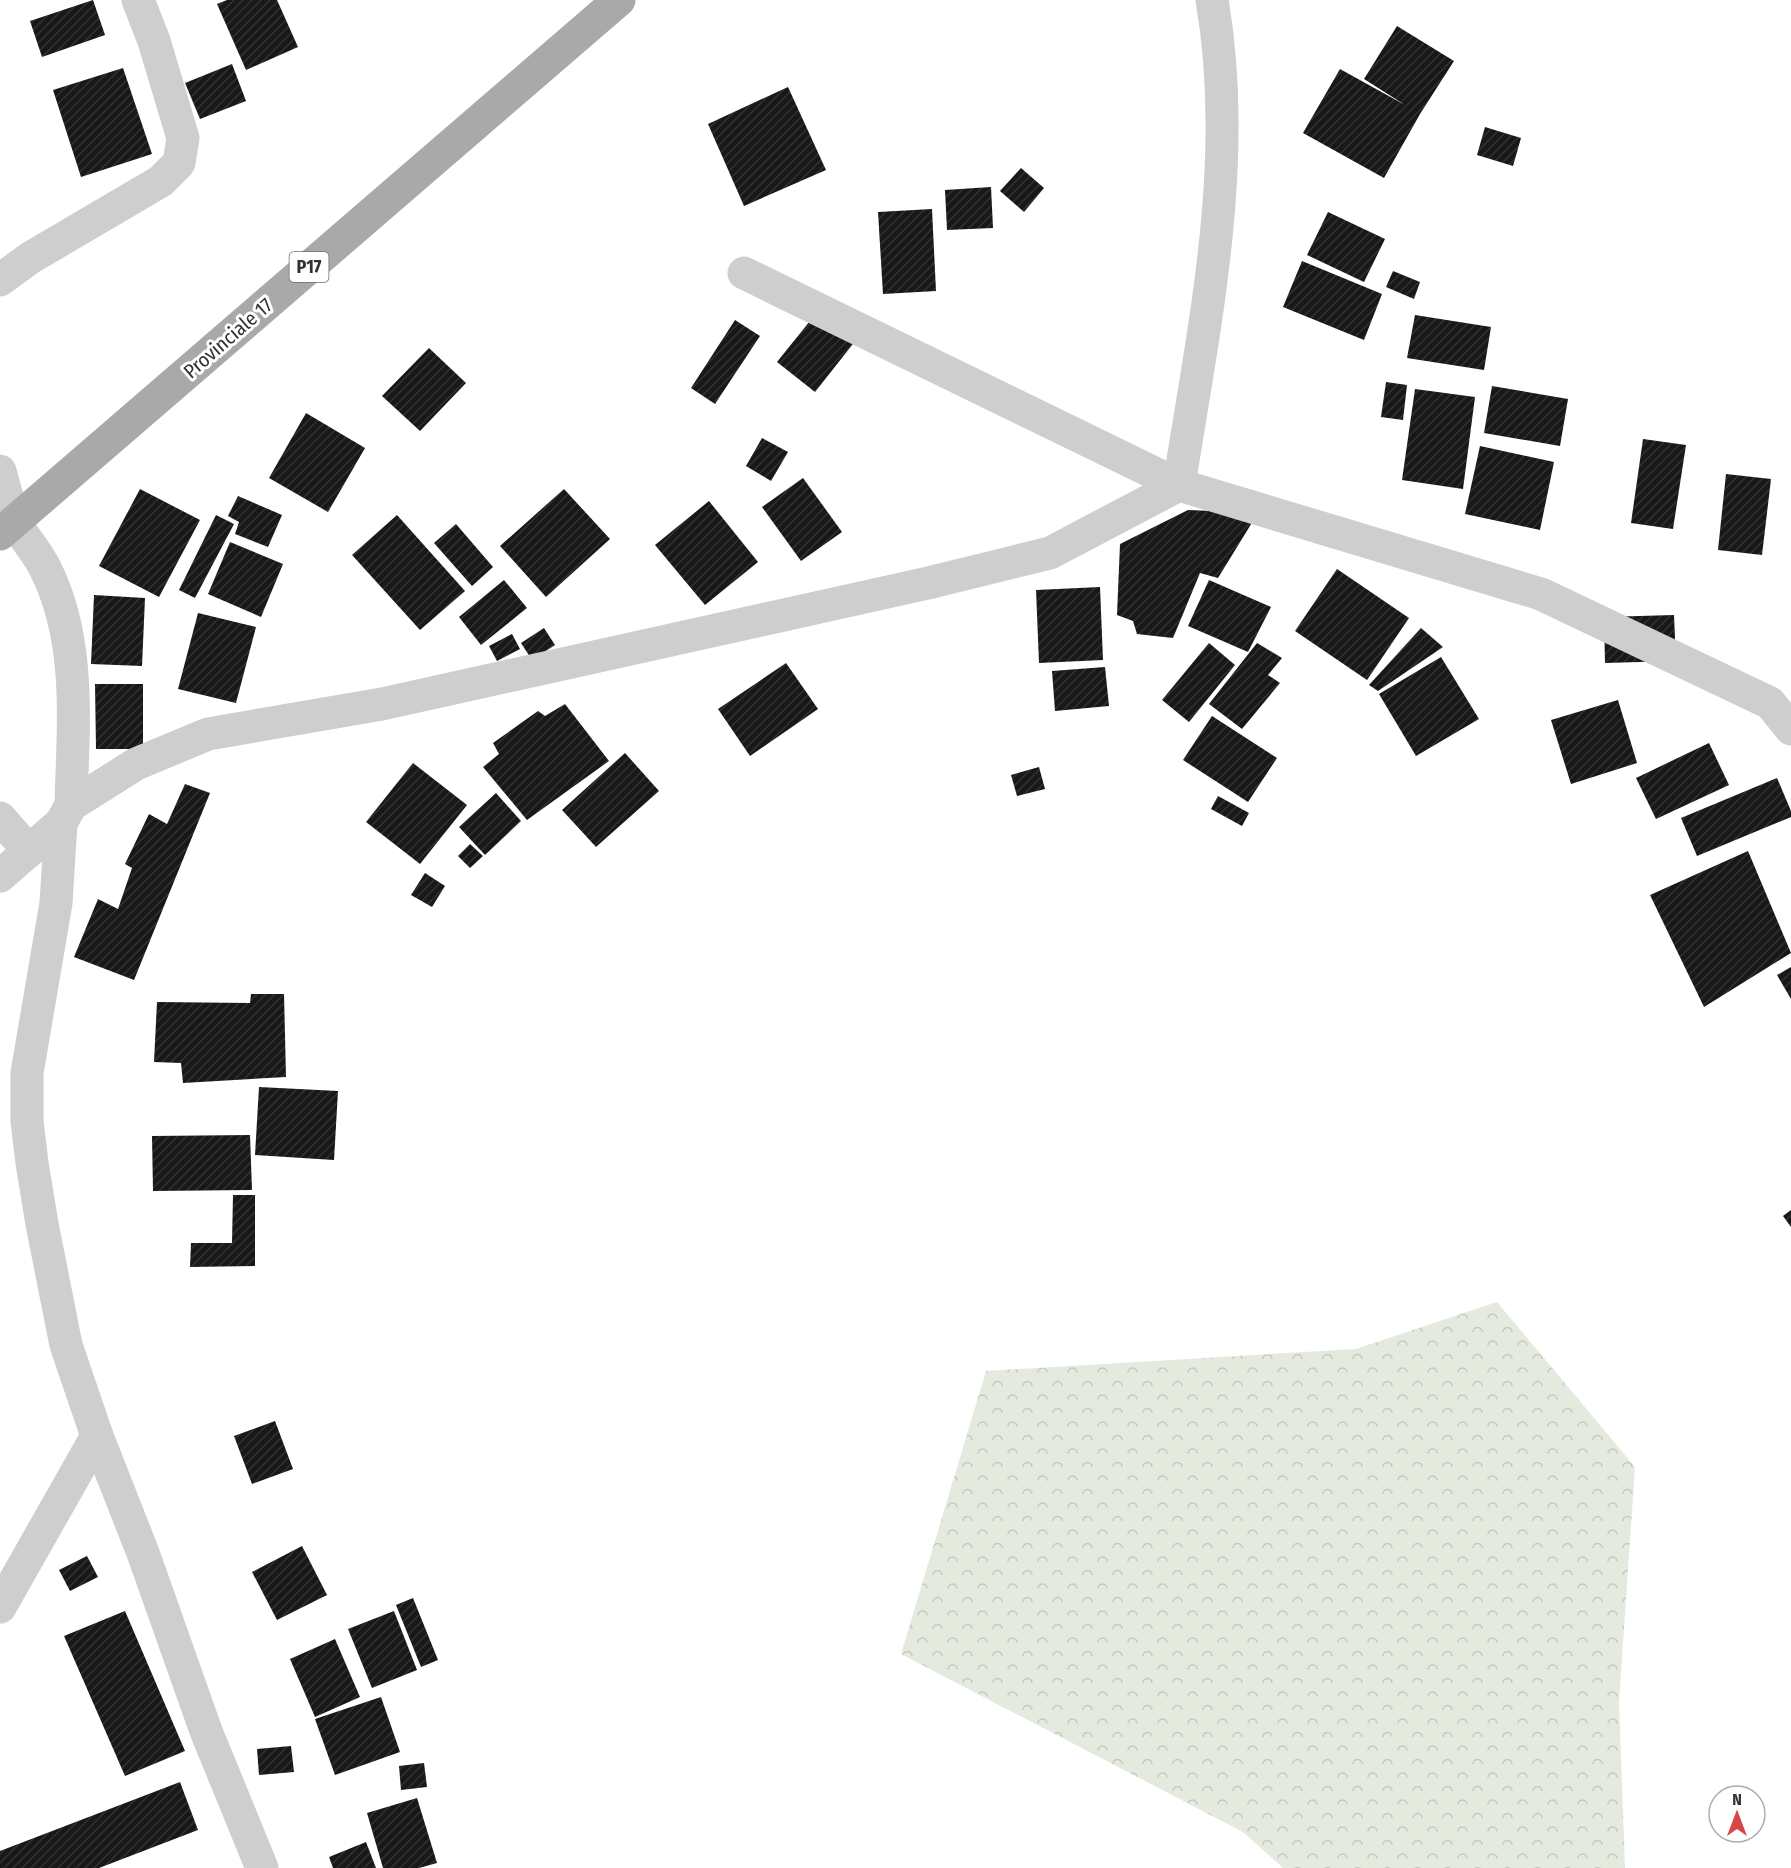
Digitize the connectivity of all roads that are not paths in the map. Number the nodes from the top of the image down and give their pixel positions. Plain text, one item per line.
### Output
1 (138, 0) edge
2 (619, 0) edge
3 (1212, 0) edge
4 (744, 273) dead end
5 (0, 280) edge
6 (0, 471) edge
7 (1179, 485) junction
8 (7, 528) edge
9 (1791, 729) edge
10 (66, 814) junction
11 (0, 818) edge
12 (29, 851) junction
13 (0, 876) edge
14 (96, 1436) junction
15 (0, 1607) edge
16 (262, 1868) edge

1 - 5 street
2 - 8 main road, Provinciale 17 / P17
3 - 7 street
4 - 7 street
6 - 8 street
7 - 9 street
7 - 10 street
8 - 10 street
10 - 12 street
10 - 14 street
11 - 12 street
12 - 13 street
14 - 15 street
14 - 16 street

